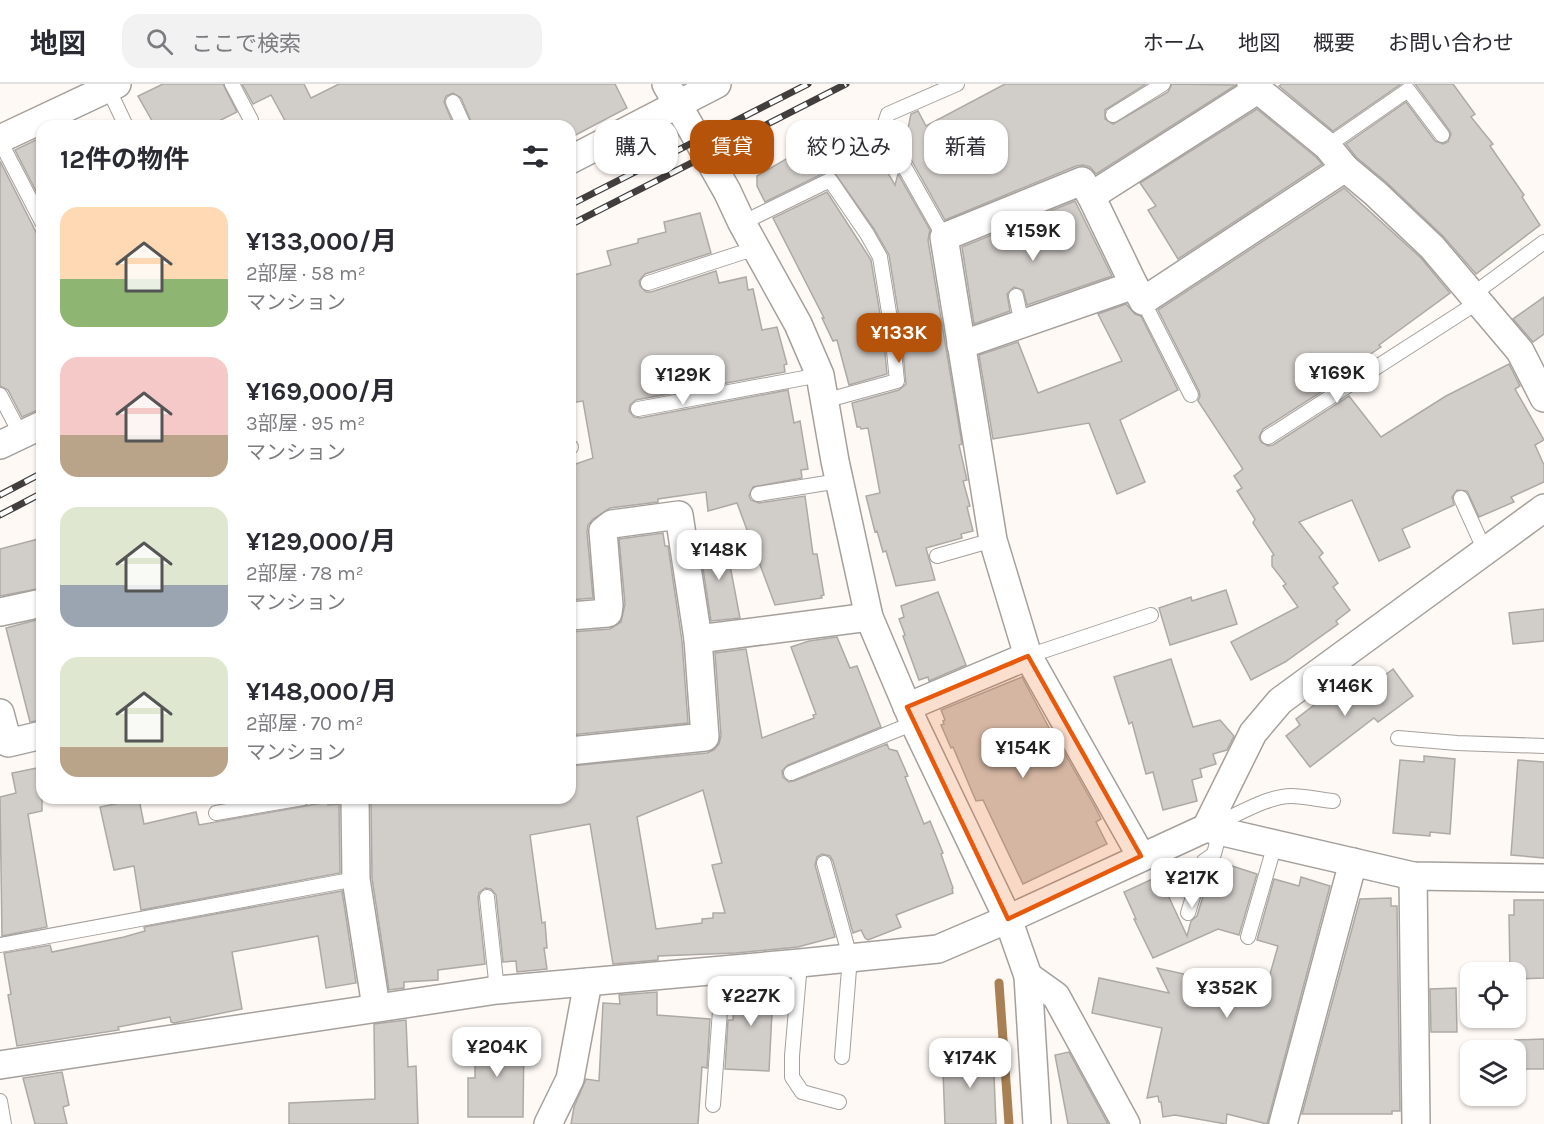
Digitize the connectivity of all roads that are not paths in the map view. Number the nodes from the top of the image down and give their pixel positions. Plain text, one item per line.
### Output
1 (232, 84) edge
2 (717, 84) edge
3 (957, 84) edge
4 (1163, 84) edge
5 (112, 86) edge
6 (1254, 87) edge
7 (671, 95) edge
8 (453, 102) dead end
9 (1113, 115) dead end
10 (54, 120) edge
11 (124, 120) edge
12 (251, 120) dead end
13 (461, 120) edge
14 (36, 127) edge
15 (1442, 135) dead end
16 (0, 140) edge
17 (1327, 146) junction
18 (576, 156) edge
19 (1345, 168) junction
20 (1091, 196) junction
21 (36, 210) edge
22 (742, 223) junction
23 (944, 237) junction
24 (1544, 242) edge
25 (756, 248) junction
26 (648, 284) dead end
27 (1139, 293) junction
28 (1016, 296) dead end
29 (1475, 299) junction
30 (1022, 324) junction
31 (961, 345) junction
32 (820, 375) junction
33 (1191, 394) dead end
34 (0, 395) edge
35 (1544, 398) edge
36 (824, 401) junction
37 (638, 409) dead end
38 (21, 435) edge
39 (1268, 438) dead end
40 (839, 481) junction
41 (758, 494) dead end
42 (1461, 498) dead end
43 (1544, 508) edge
44 (993, 540) junction
45 (1485, 551) junction
46 (937, 556) dead end
47 (36, 604) edge
48 (0, 612) edge
49 (1151, 615) dead end
50 (576, 616) edge
51 (869, 617) junction
52 (698, 639) junction
53 (1028, 656) junction
54 (0, 713) edge
55 (911, 715) junction
56 (36, 736) edge
57 (1398, 738) dead end
58 (1544, 746) edge
59 (576, 750) edge
60 (791, 773) dead end
61 (1333, 801) dead end
62 (268, 804) edge
63 (355, 804) edge
64 (216, 813) dead end
65 (1213, 830) junction
66 (1275, 844) junction
67 (1141, 856) junction
68 (1353, 862) junction
69 (824, 863) dead end
70 (1413, 876) junction
71 (1544, 878) edge
72 (356, 879) junction
73 (486, 897) dead end
74 (1188, 913) dead end
75 (1008, 920) junction
76 (1248, 937) dead end
77 (0, 945) edge
78 (850, 957) junction
79 (800, 963) junction
80 (723, 970) junction
81 (1028, 976) junction
82 (588, 982) junction
83 (497, 990) junction
84 (376, 1007) junction
85 (842, 1057) dead end
86 (0, 1065) edge
87 (0, 1101) edge
88 (839, 1102) dead end
89 (713, 1105) dead end
90 (4, 1124) edge
91 (548, 1124) edge
92 (1037, 1124) edge
93 (1126, 1124) edge
94 (1283, 1124) edge
95 (1411, 1124) edge

1 - 12 lane
2 - 7 street
3 - 23 lane
4 - 9 lane
5 - 10 street
5 - 11 lane
6 - 17 street
6 - 20 street
7 - 18 street
7 - 22 street
8 - 13 lane
14 - 16 street
15 - 17 lane
16 - 21 lane
17 - 19 street
19 - 27 street
19 - 29 street
20 - 23 street
20 - 27 street
22 - 25 street
22 - 36 lane
23 - 31 street
24 - 29 lane
25 - 26 lane
25 - 32 street
27 - 30 street
27 - 33 lane
28 - 30 lane
29 - 35 street
29 - 39 lane
30 - 31 street
31 - 44 street
32 - 36 street
32 - 37 lane
34 - 38 lane
36 - 40 street
40 - 41 lane
40 - 51 street
42 - 45 lane
43 - 45 street
44 - 46 lane
44 - 53 street
45 - 65 street
47 - 48 street
49 - 53 lane
50 - 52 street
51 - 52 street
51 - 55 street
52 - 59 street
53 - 55 street
53 - 67 street
54 - 56 street
55 - 60 lane
55 - 75 street
57 - 58 lane
61 - 65 lane
62 - 64 lane
63 - 72 street
65 - 66 street
65 - 67 street
65 - 74 lane
66 - 68 street
66 - 76 lane
67 - 75 street
68 - 70 street
68 - 94 street
69 - 78 lane
70 - 71 street
70 - 95 street
72 - 77 lane
72 - 84 street
73 - 83 lane
75 - 78 street
75 - 81 street
78 - 79 street
78 - 85 lane
79 - 80 street
79 - 88 lane
80 - 82 street
80 - 89 lane
81 - 92 street
81 - 93 street
82 - 83 street
82 - 91 street
83 - 84 street
84 - 86 street
87 - 90 lane

